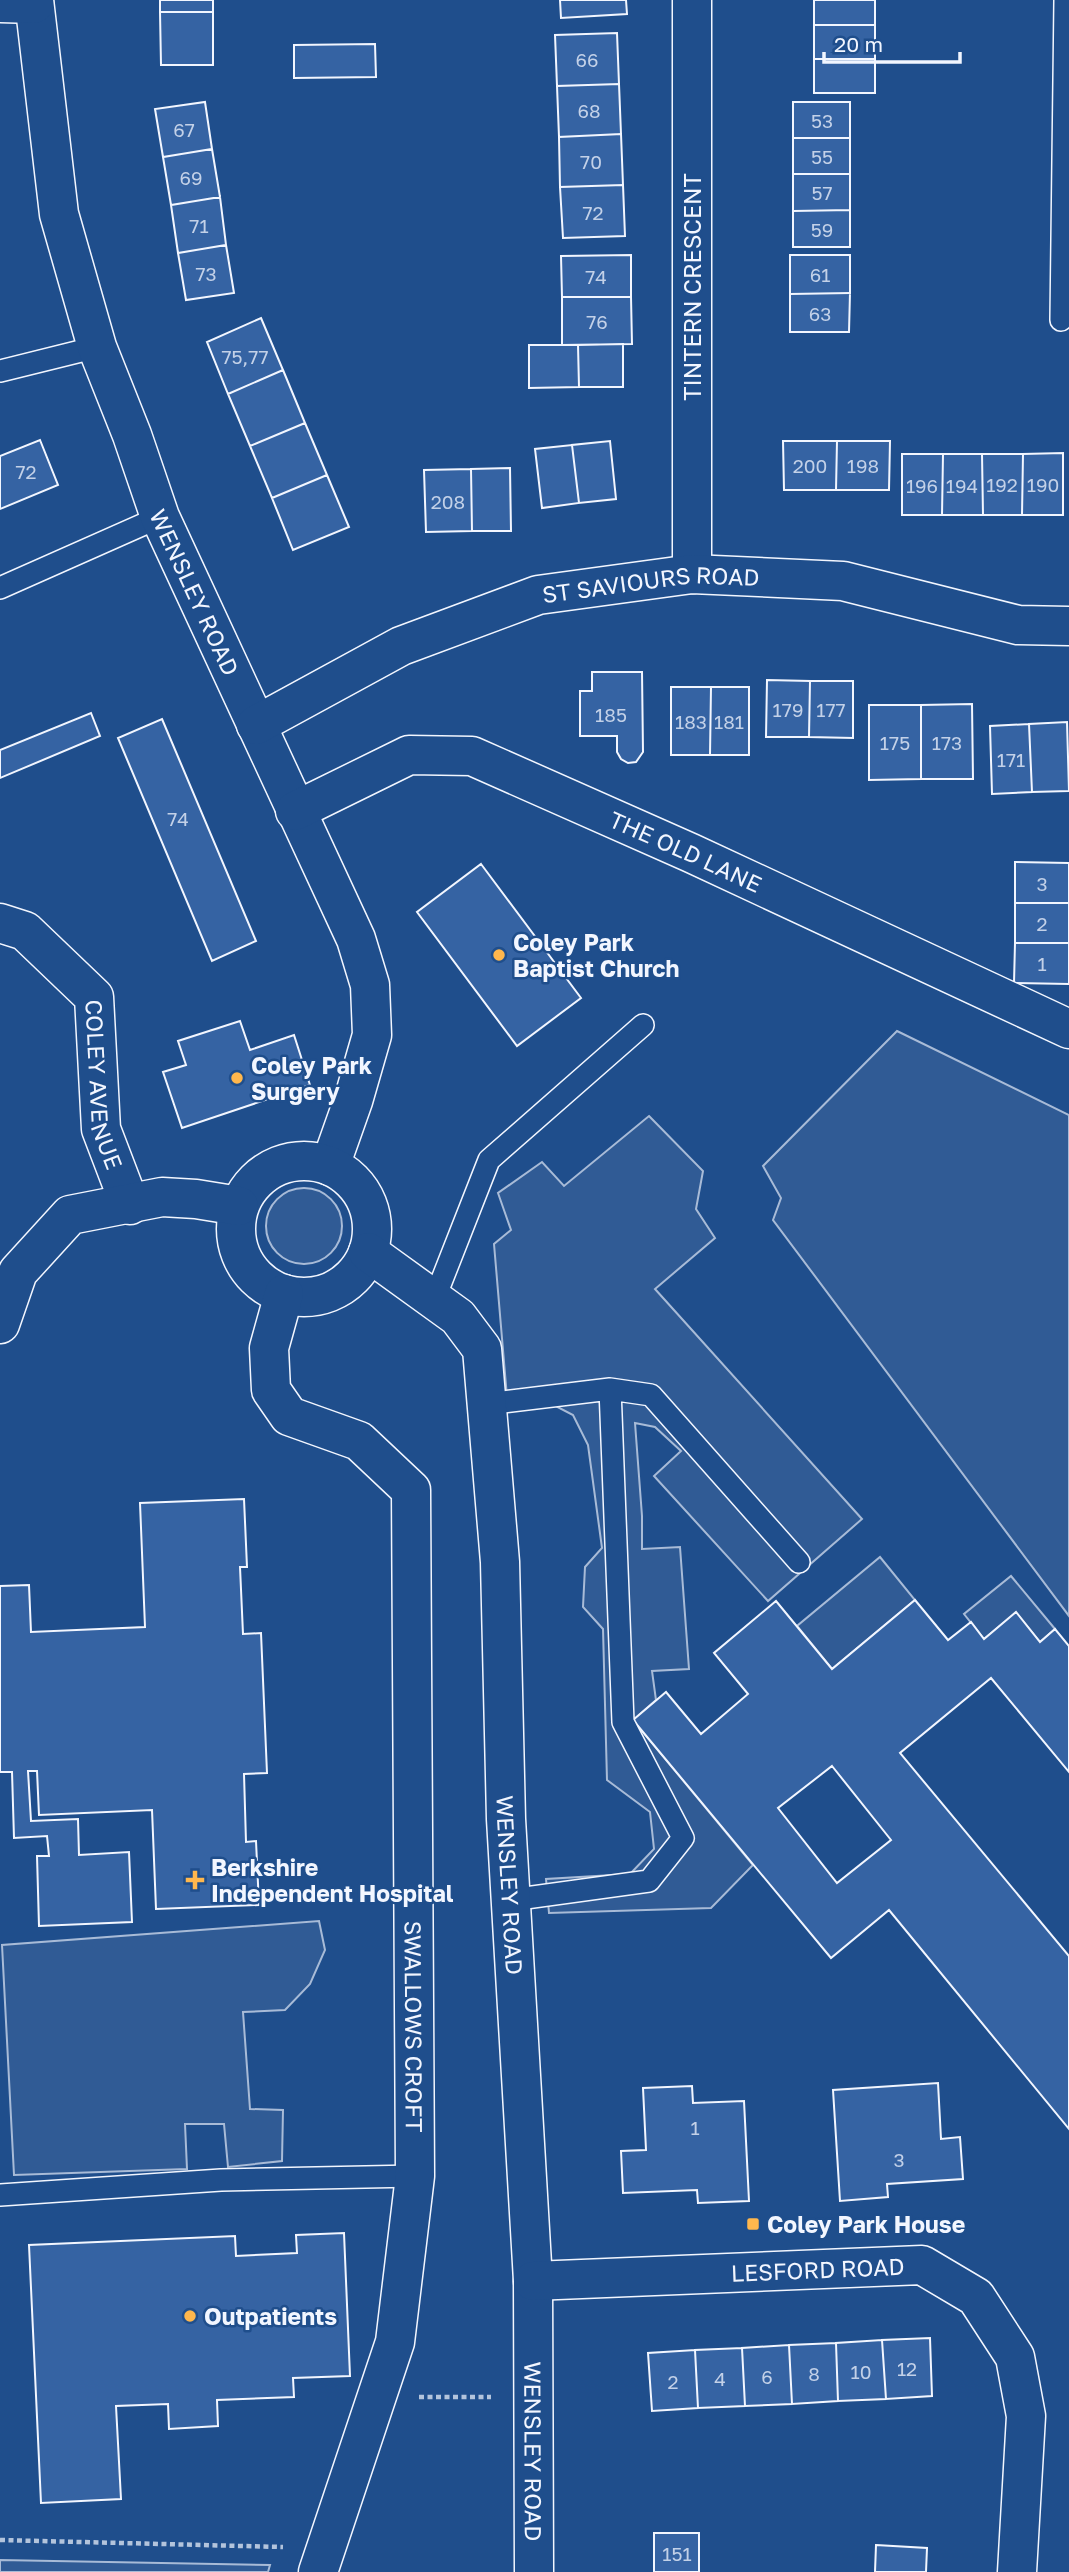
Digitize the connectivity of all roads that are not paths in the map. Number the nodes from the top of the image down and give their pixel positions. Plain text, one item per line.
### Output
1 (692, 0) edge
2 (1065, 0) edge
3 (23, 2) edge
4 (1061, 320) dead end
5 (97, 347) junction
6 (0, 371) edge
7 (160, 517) junction
8 (692, 574) junction
9 (0, 588) edge
10 (1069, 626) edge
11 (256, 725) junction
12 (295, 811) junction
13 (0, 922) edge
14 (643, 1025) dead end
15 (1069, 1029) edge
16 (330, 1166) junction
17 (130, 1205) junction
18 (239, 1206) junction
19 (368, 1252) junction
20 (284, 1294) junction
21 (434, 1300) junction
22 (0, 1324) edge
23 (610, 1389) junction
24 (487, 1404) junction
25 (799, 1562) dead end
26 (511, 1900) junction
27 (415, 2176) junction
28 (0, 2195) edge
29 (533, 2281) junction
30 (322, 2560) edge
31 (534, 2572) edge
32 (1017, 2572) edge

1 - 8 street, TINTERN CRESCENT
2 - 4 lane
3 - 5 street, WENSLEY ROAD
5 - 6 lane
5 - 7 street, WENSLEY ROAD
7 - 9 lane
7 - 11 street, WENSLEY ROAD
8 - 10 street, ST SAVIOURS ROAD
8 - 11 street, ST SAVIOURS ROAD
11 - 12 street, WENSLEY ROAD
12 - 15 street, THE OLD LANE
12 - 16 street, WENSLEY ROAD
13 - 17 street, COLEY AVENUE
14 - 21 lane
16 - 18 street
16 - 19 street
17 - 18 street
17 - 22 street
18 - 20 street
19 - 20 street
19 - 21 street, WENSLEY ROAD
20 - 27 street, SWALLOWS CROFT
21 - 24 street, WENSLEY ROAD
23 - 24 lane
23 - 25 lane
23 - 26 lane
24 - 26 street, WENSLEY ROAD
26 - 29 street, WENSLEY ROAD
27 - 28 lane
27 - 30 street, SWALLOWS CROFT
29 - 31 street, WENSLEY ROAD
29 - 32 street, LESFORD ROAD

